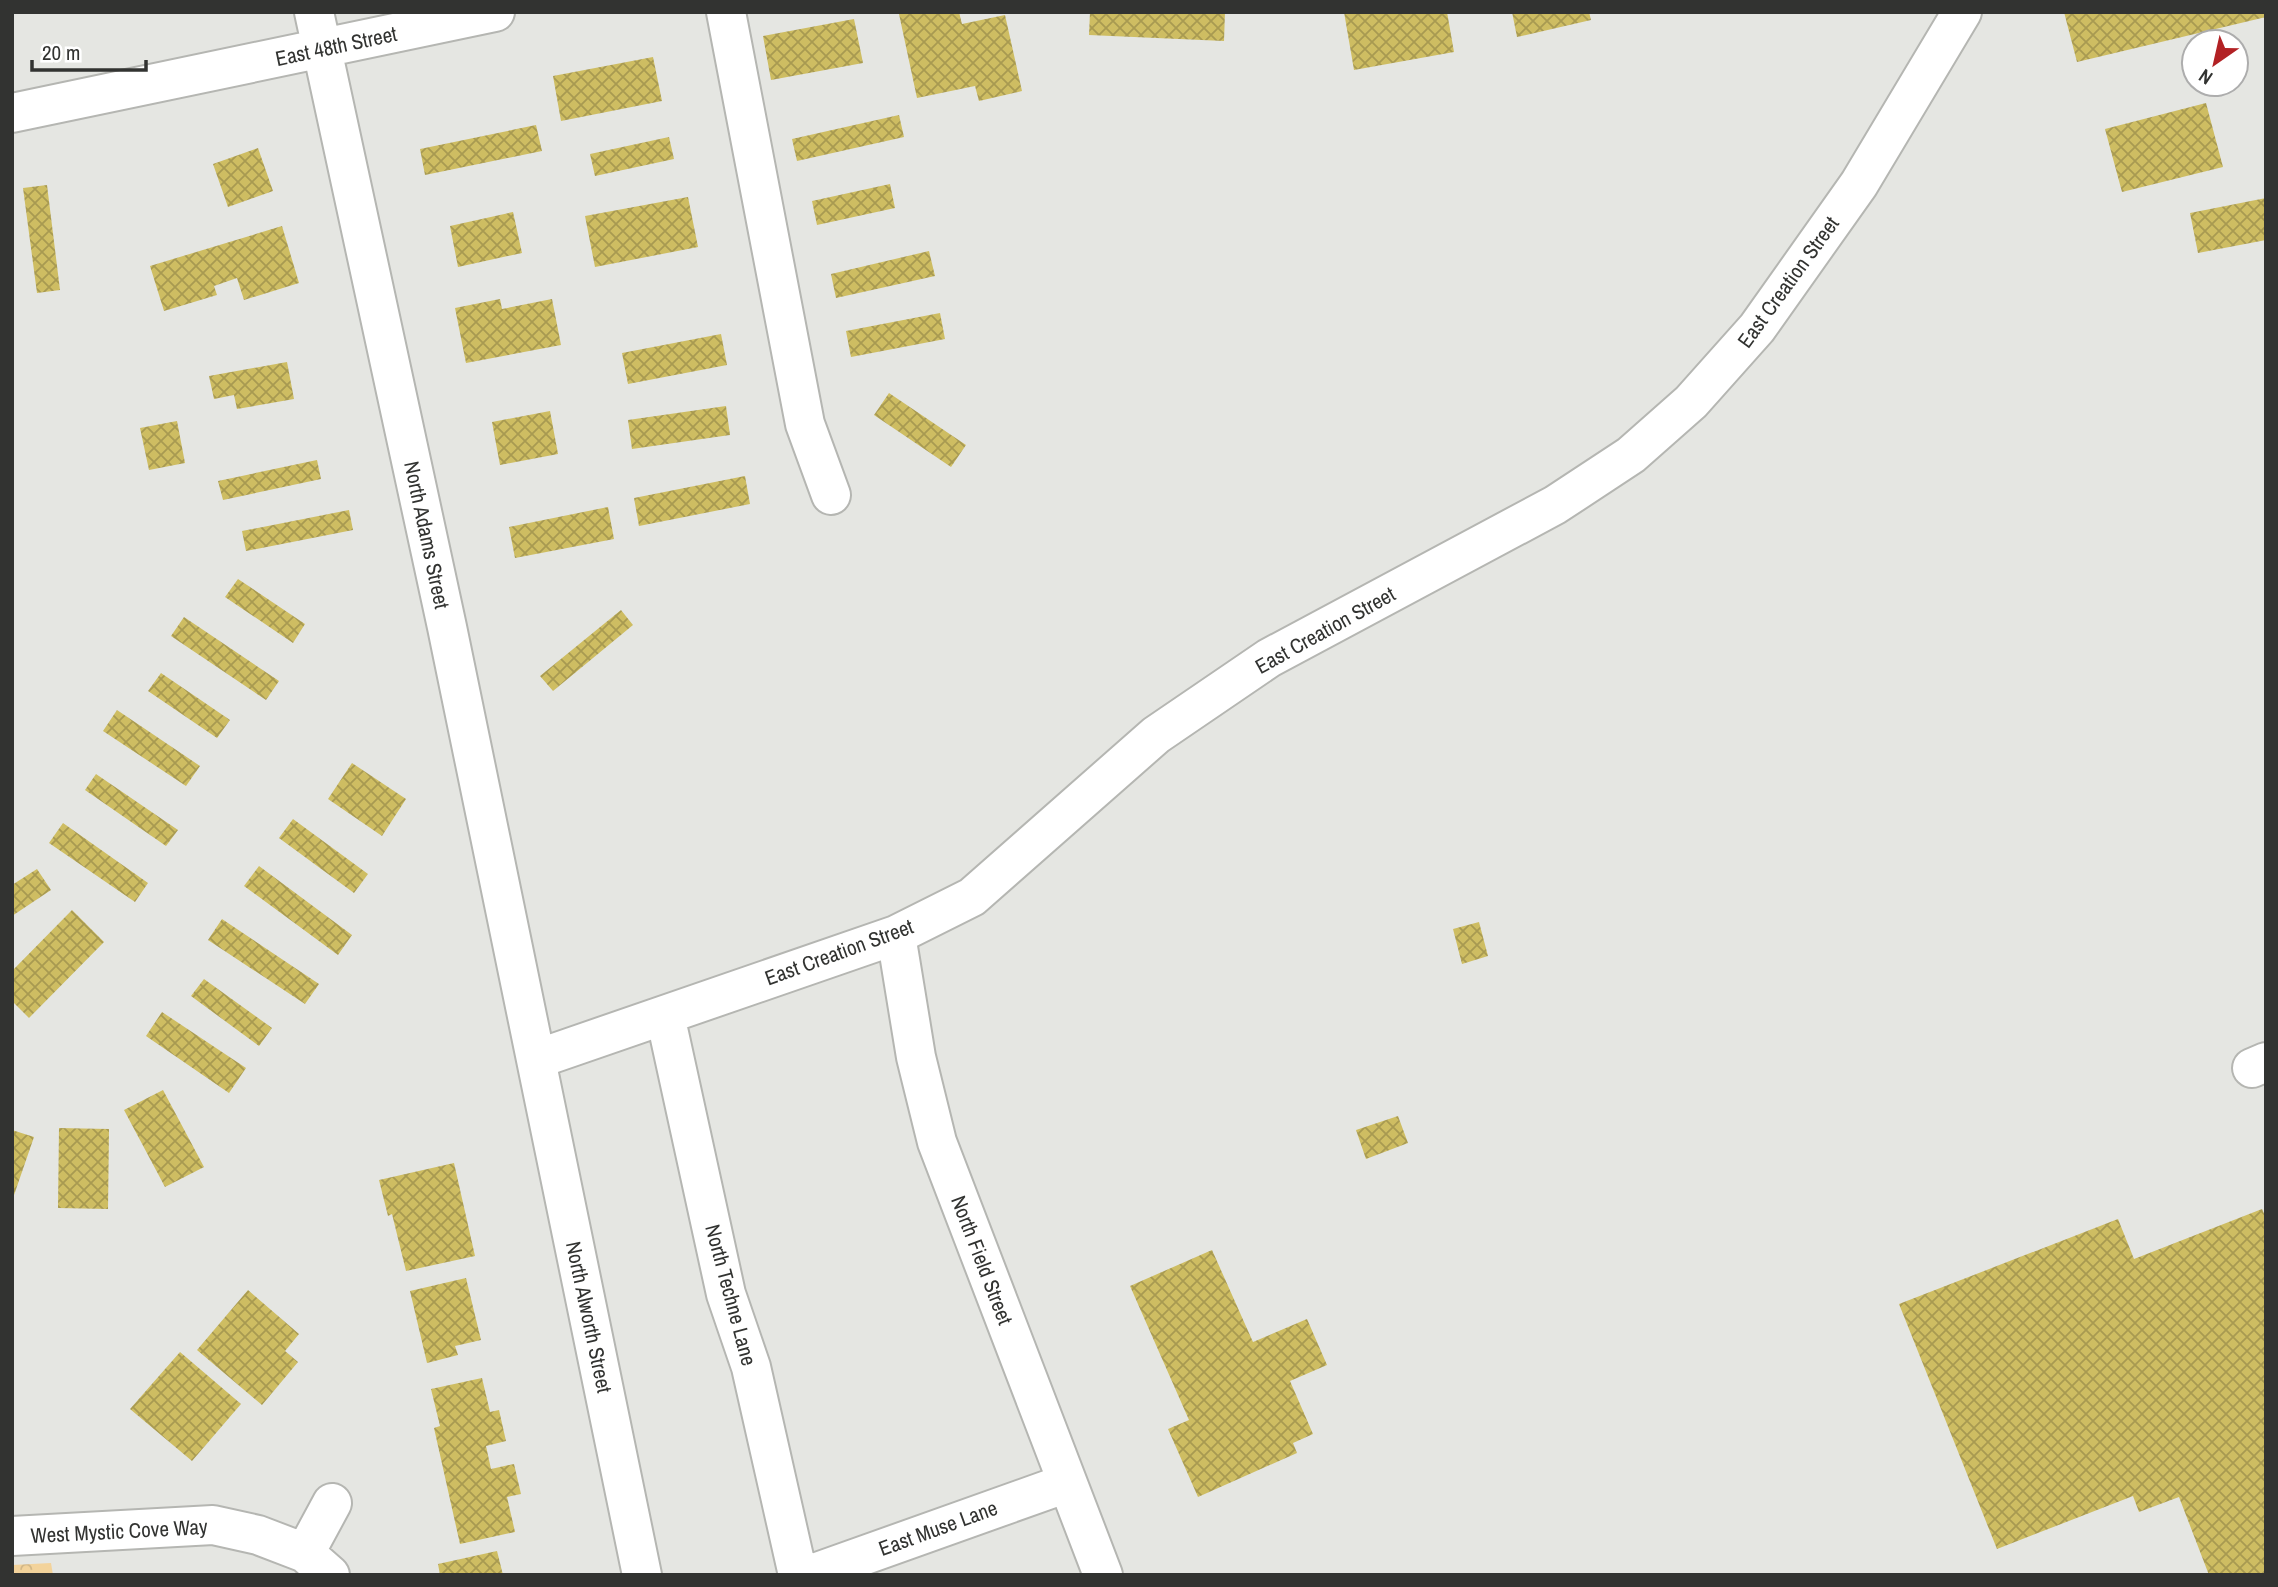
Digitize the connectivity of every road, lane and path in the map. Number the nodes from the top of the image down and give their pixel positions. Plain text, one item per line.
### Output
1 (314, 12) edge
2 (495, 12) edge
3 (726, 12) edge
4 (1962, 12) edge
5 (322, 49) junction
6 (12, 113) edge
7 (831, 495) dead end
8 (896, 935) junction
9 (665, 1015) junction
10 (537, 1059) junction
11 (1067, 1483) junction
12 (332, 1503) dead end
13 (12, 1536) edge
14 (317, 1564) edge
15 (642, 1575) edge
16 (798, 1575) edge
17 (809, 1575) edge
18 (1103, 1575) edge

1 - 5 street, North Adams Street
2 - 5 street, East 48th Street
3 - 7 street
4 - 8 street, East Creation Street
5 - 6 street, East 48th Street
5 - 10 street, North Adams Street
8 - 9 street, East Creation Street
8 - 11 street, North Field Street
9 - 10 street, East Creation Street
9 - 16 street, North Techne Lane
10 - 15 street, North Alworth Street
11 - 17 street, East Muse Lane
11 - 18 street, North Field Street
12 - 14 street, West Mystic Cove Way
13 - 14 street, West Mystic Cove Way

